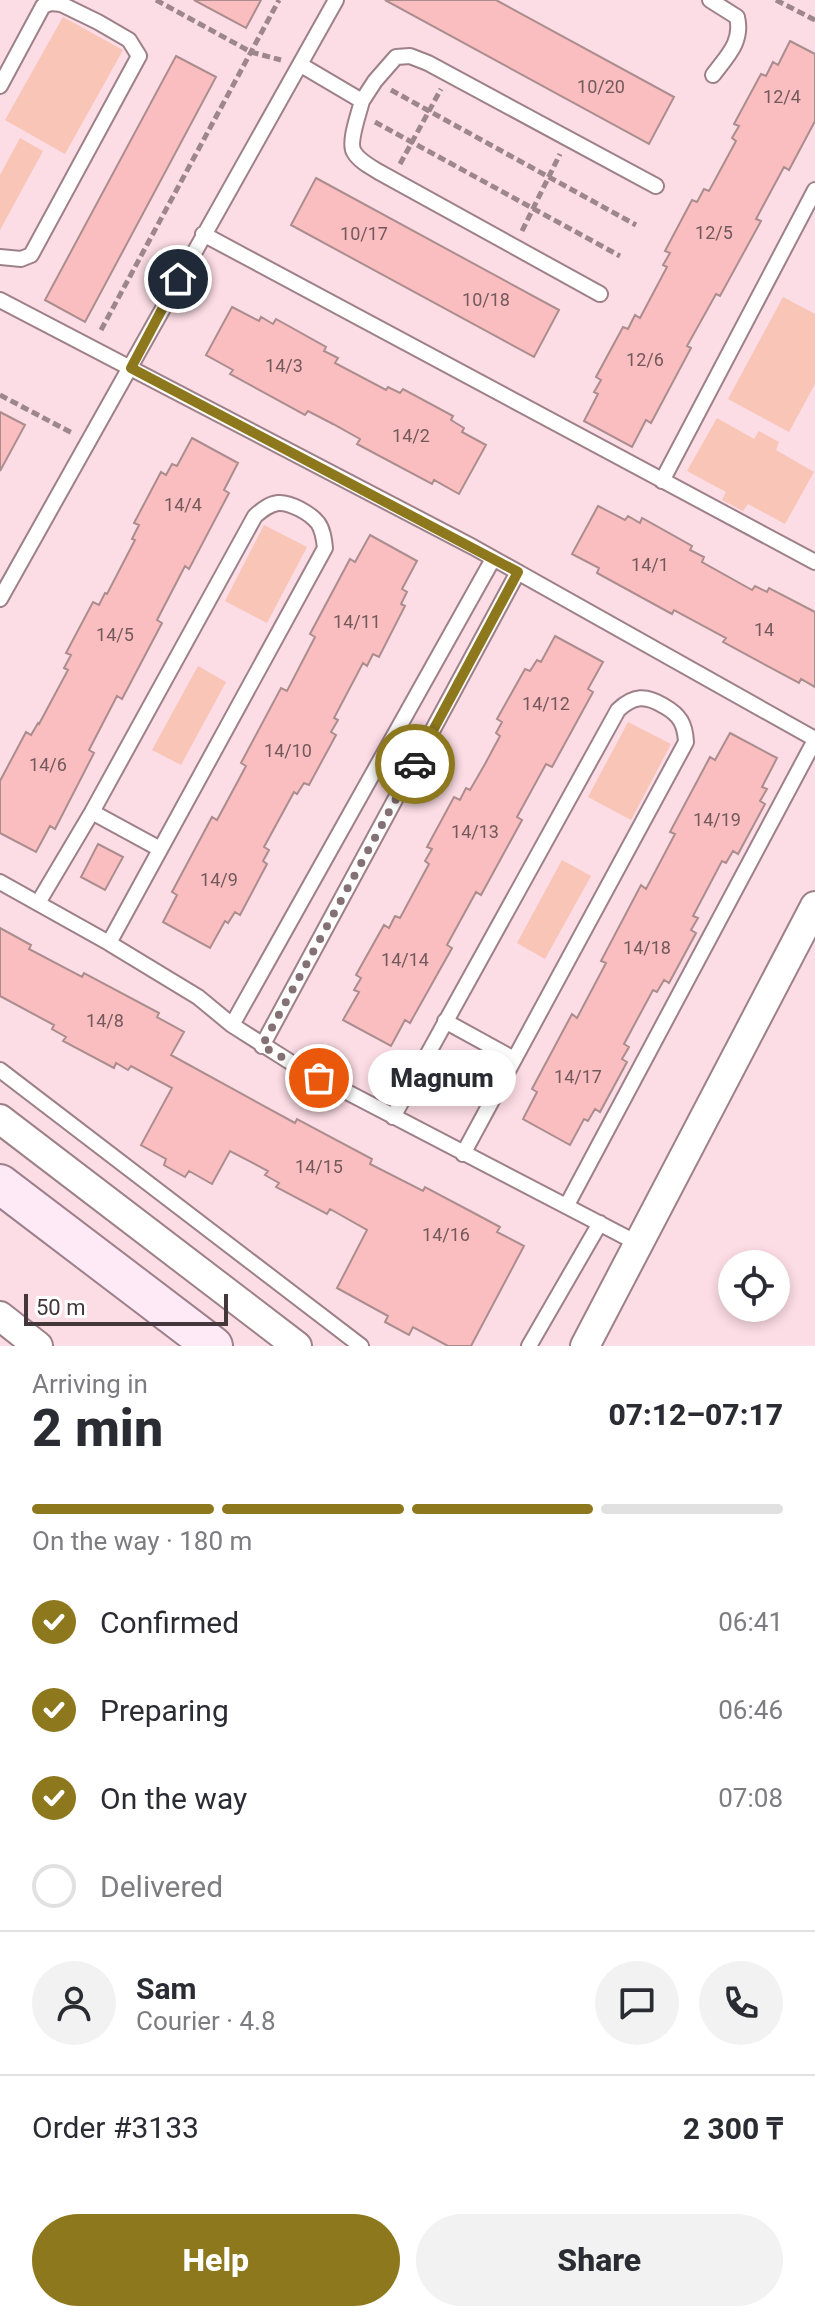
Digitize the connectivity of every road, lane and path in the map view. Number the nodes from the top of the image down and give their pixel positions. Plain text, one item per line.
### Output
1 (156, 0) edge
2 (279, 0) edge
3 (336, 0) edge
4 (710, 0) edge
5 (776, 0) edge
6 (815, 20) edge
7 (251, 52) junction
8 (301, 65) junction
9 (448, 75) junction
10 (713, 75) dead end
11 (375, 81) junction
12 (0, 86) edge
13 (360, 107) junction
14 (430, 112) junction
15 (568, 138) junction
16 (412, 142) junction
17 (548, 177) junction
18 (391, 179) junction
19 (656, 186) dead end
20 (815, 190) edge
21 (533, 208) junction
22 (636, 225) dead end
23 (203, 234) junction
24 (515, 246) junction
25 (620, 256) dead end
26 (0, 257) edge
27 (600, 294) dead end
28 (0, 300) edge
29 (91, 348) junction
30 (131, 368) junction
31 (0, 395) edge
32 (89, 442) junction
33 (662, 481) junction
34 (493, 559) junction
35 (815, 562) edge
36 (518, 572) junction
37 (0, 599) edge
38 (815, 740) edge
39 (92, 812) junction
40 (160, 849) junction
41 (0, 882) edge
42 (38, 903) junction
43 (815, 906) edge
44 (109, 943) junction
45 (445, 1021) junction
46 (232, 1025) junction
47 (262, 1046) junction
48 (514, 1059) junction
49 (0, 1070) edge
50 (393, 1117) junction
51 (0, 1119) edge
52 (463, 1154) junction
53 (0, 1184) edge
54 (567, 1205) junction
55 (600, 1223) junction
56 (639, 1244) junction
57 (0, 1316) edge
58 (535, 1344) edge
59 (38, 1346) edge
60 (213, 1346) edge
61 (297, 1346) edge
62 (361, 1346) edge
63 (585, 1346) edge

1 - 7 path
2 - 7 path
3 - 8 lane
4 - 10 lane
5 - 6 path
7 - 8 path
7 - 29 path
8 - 13 lane
8 - 23 lane
9 - 11 lane
9 - 14 path
9 - 15 lane
11 - 13 lane
11 - 14 path
12 - 26 lane
13 - 16 path
13 - 18 lane
14 - 16 path
14 - 17 path
15 - 17 path
15 - 19 lane
16 - 18 path
16 - 21 path
17 - 21 path
17 - 22 path
18 - 24 lane
20 - 33 lane
21 - 24 path
21 - 25 path
23 - 30 lane
23 - 33 lane
24 - 27 lane
28 - 29 lane
29 - 30 lane
30 - 32 lane
30 - 34 lane
31 - 32 path
32 - 37 lane
33 - 35 lane
34 - 36 lane
34 - 46 lane
36 - 38 lane
36 - 47 lane
38 - 54 lane
39 - 40 lane
39 - 40 lane
39 - 42 lane
40 - 44 lane
41 - 42 lane
42 - 44 lane
43 - 56 street
44 - 46 lane
45 - 48 lane
45 - 48 lane
45 - 50 lane
46 - 47 lane
47 - 50 lane
48 - 52 lane
49 - 62 lane
50 - 52 lane
51 - 61 street
52 - 54 lane
53 - 60 main road
54 - 55 lane
55 - 56 lane
55 - 58 lane
56 - 63 street
57 - 59 street

